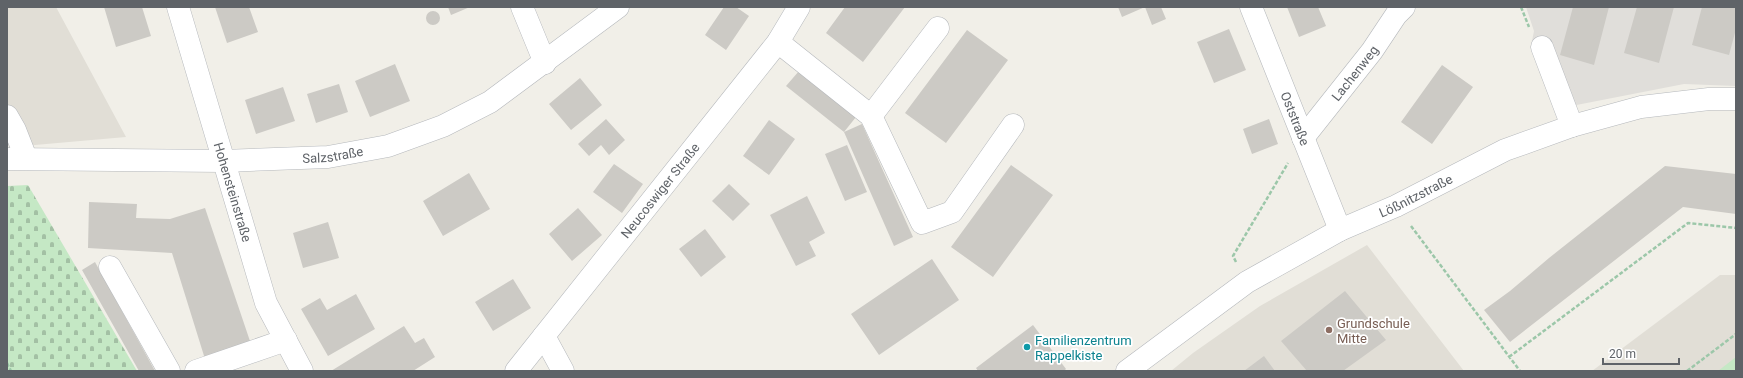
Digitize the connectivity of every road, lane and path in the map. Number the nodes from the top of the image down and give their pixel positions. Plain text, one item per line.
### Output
1 (178, 7) edge
2 (522, 7) edge
3 (618, 7) edge
4 (799, 7) edge
5 (1251, 7) edge
6 (1404, 7) edge
7 (938, 28) dead end
8 (778, 42) junction
9 (1542, 47) dead end
10 (545, 63) junction
11 (1736, 99) edge
12 (7, 116) edge
13 (871, 116) junction
14 (1013, 125) dead end
15 (1572, 126) junction
16 (1303, 138) junction
17 (16, 158) edge
18 (223, 161) junction
19 (1396, 206) junction
20 (1736, 228) edge
21 (1340, 230) junction
22 (110, 267) dead end
23 (1247, 282) junction
24 (1736, 334) edge
25 (544, 336) junction
26 (286, 340) junction
27 (1508, 357) junction
28 (7, 363) edge
29 (11, 371) edge
30 (169, 371) edge
31 (196, 371) edge
32 (302, 371) edge
33 (516, 371) edge
34 (564, 371) edge
35 (1127, 371) edge
36 (1520, 371) edge
37 (1687, 371) edge

1 - 18 street, Hohensteinstraße
2 - 10 street
3 - 10 street, Salzstraße
4 - 8 street, Neucoswiger Straße
5 - 16 street, Oststraße
6 - 16 street, Lachenweg
7 - 13 street
8 - 13 street
8 - 25 street, Neucoswiger Straße
9 - 15 street
10 - 18 street, Salzstraße
11 - 15 street, Lößnitzstraße
12 - 17 street
13 - 14 street
15 - 19 street, Lößnitzstraße
16 - 21 street, Oststraße
16 - 23 path
17 - 18 street, Salzstraße
18 - 26 street, Hohensteinstraße
19 - 21 street, Lößnitzstraße
19 - 27 path
20 - 27 path
21 - 23 street, Lößnitzstraße
22 - 30 street
23 - 35 street, Lößnitzstraße
24 - 37 path
25 - 33 street, Neucoswiger Straße
25 - 34 street
26 - 31 street
26 - 32 street, Hohensteinstraße
27 - 36 path
28 - 29 path

